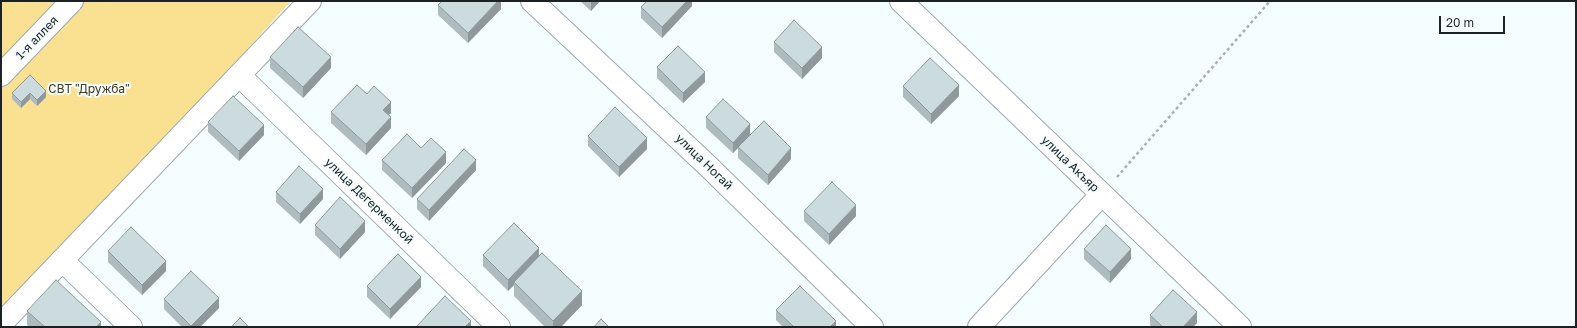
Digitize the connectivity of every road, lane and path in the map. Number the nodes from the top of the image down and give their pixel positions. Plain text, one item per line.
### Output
1 (72, 1) edge
2 (310, 1) edge
3 (532, 1) edge
4 (901, 1) edge
5 (1270, 1) edge
6 (1, 75) edge
7 (239, 75) junction
8 (1102, 194) junction
9 (62, 260) junction
10 (1, 324) edge
11 (131, 327) edge
12 (499, 327) edge
13 (872, 327) edge
14 (979, 327) edge
15 (1240, 327) edge

1 - 6 street, 1-я аллея
2 - 7 street
3 - 13 street, улица Ногай
4 - 8 street, улица Акъяр
5 - 8 path
7 - 9 street
7 - 12 street, улица Дегерменкой
8 - 14 street
8 - 15 street, улица Акъяр
9 - 10 street
9 - 11 street

